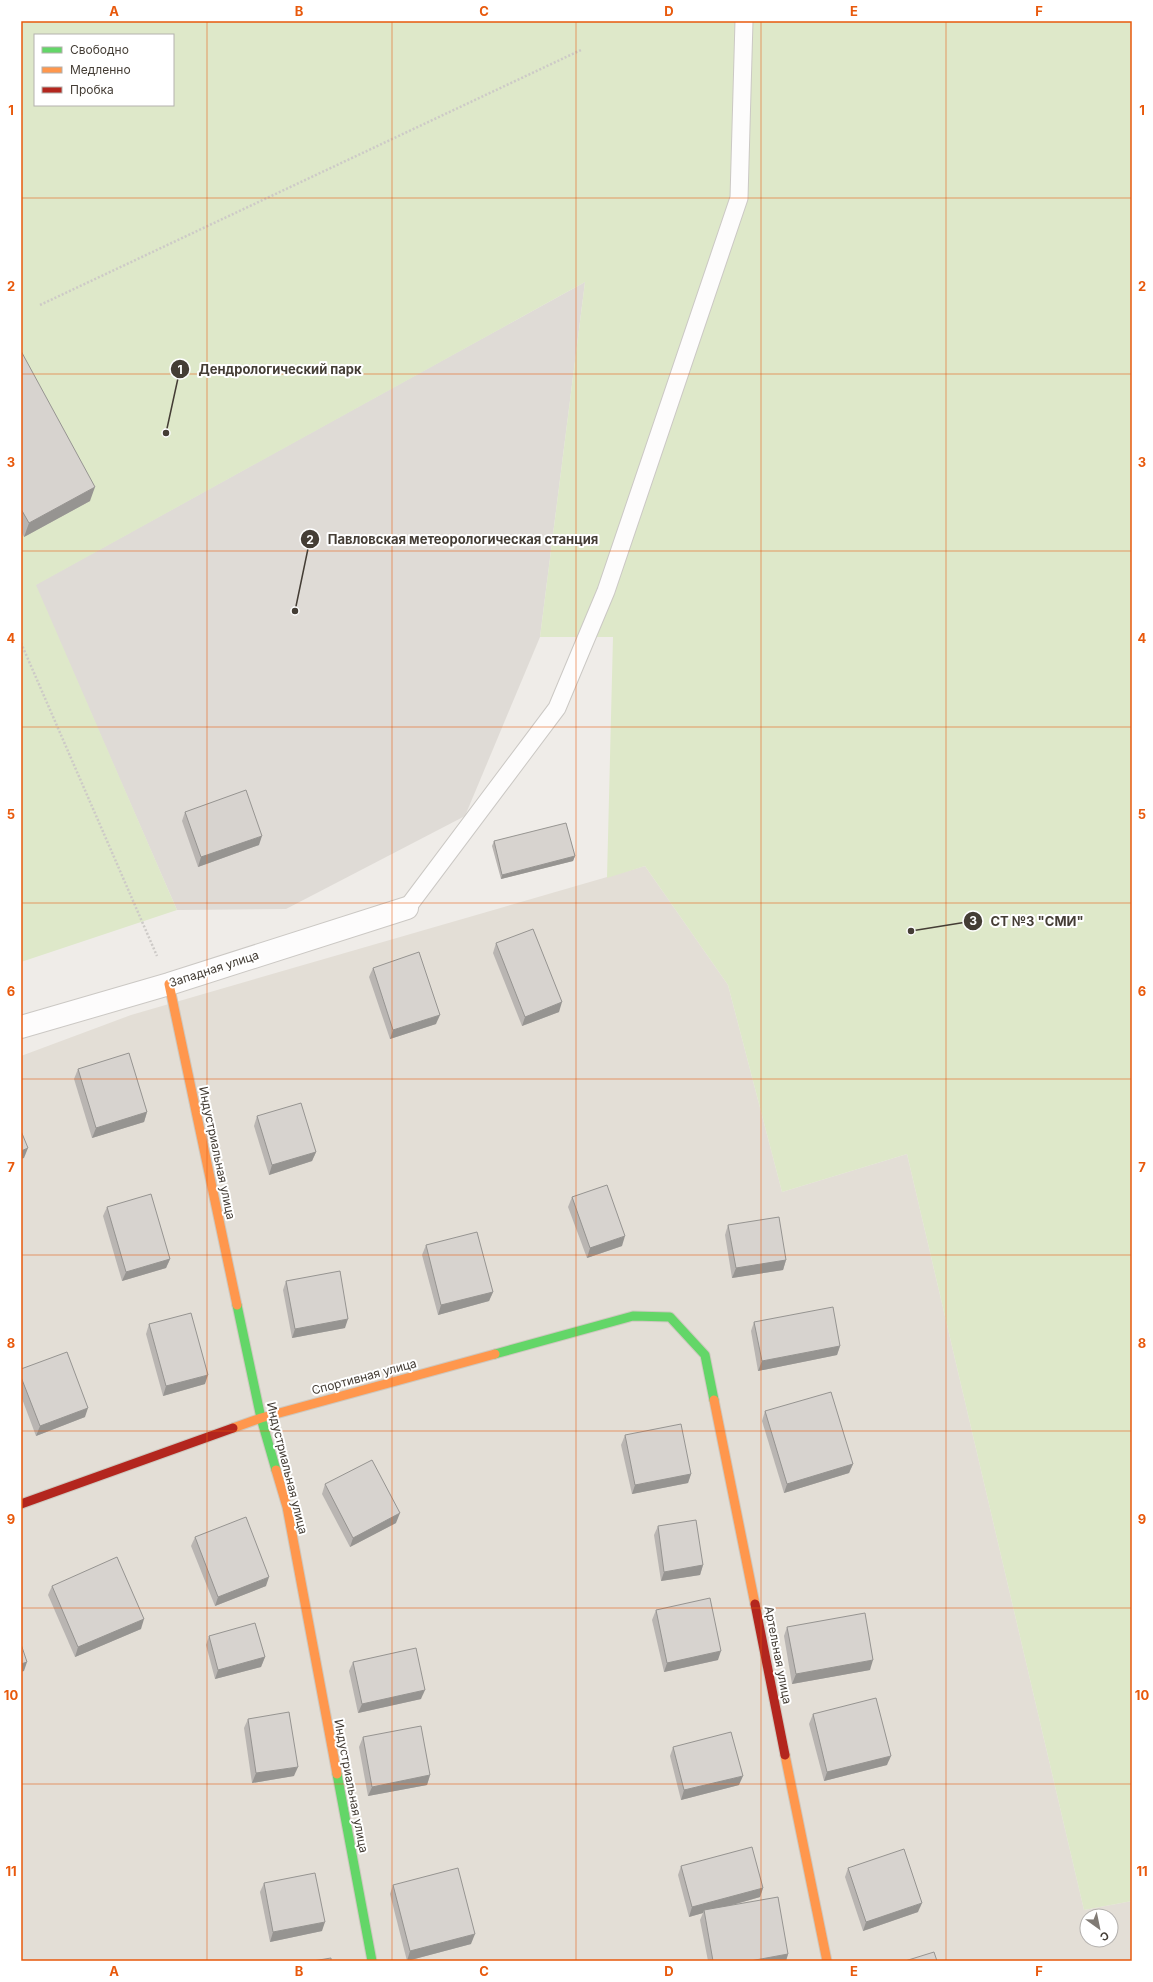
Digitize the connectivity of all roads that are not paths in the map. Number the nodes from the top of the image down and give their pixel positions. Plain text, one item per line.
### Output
1 (744, 21) edge
2 (407, 908) joint
3 (169, 984) junction
4 (21, 1027) edge
5 (705, 1355) joint
6 (261, 1418) junction
7 (21, 1504) edge
8 (372, 1961) edge
9 (827, 1961) edge

1 - 2 lane
2 - 3 street, Западная улица
3 - 4 street, Западная улица
3 - 6 street, Индустриальная улица
5 - 6 street, Спортивная улица
5 - 9 street, Артельная улица
6 - 7 street, Спортивная улица
6 - 8 street, Индустриальная улица

